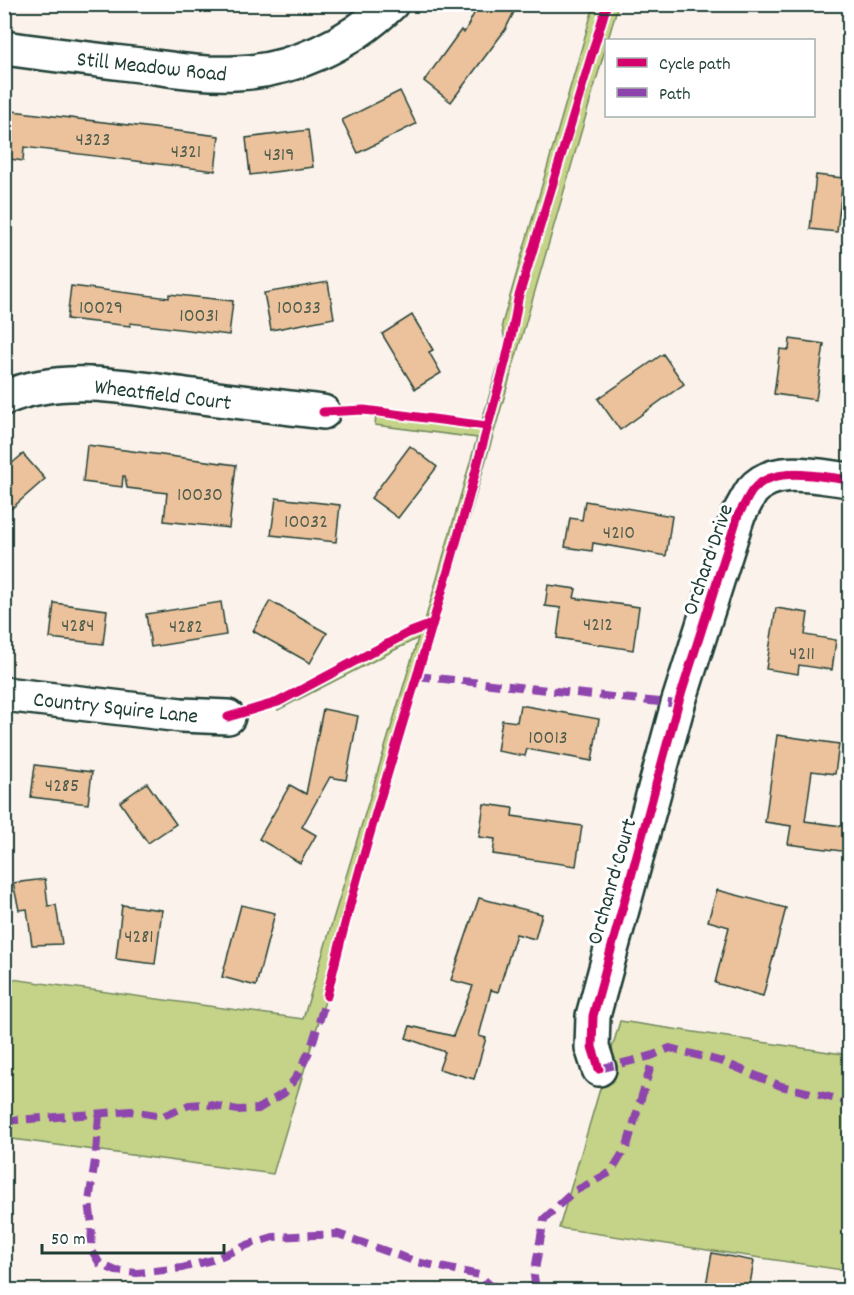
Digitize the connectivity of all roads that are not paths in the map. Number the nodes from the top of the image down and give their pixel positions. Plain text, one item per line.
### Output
1 (391, 4) edge
2 (4, 48) edge
3 (4, 398) edge
4 (322, 412) dead end
5 (849, 480) edge
6 (4, 694) edge
7 (678, 704) joint
8 (228, 717) dead end
9 (599, 1069) dead end

1 - 2 street, Still Meadow Road
3 - 4 street, Wheatfield Court
5 - 7 street, Orchard Drive
6 - 8 street, Country Squire Lane
7 - 9 street, Orchanrd Court

